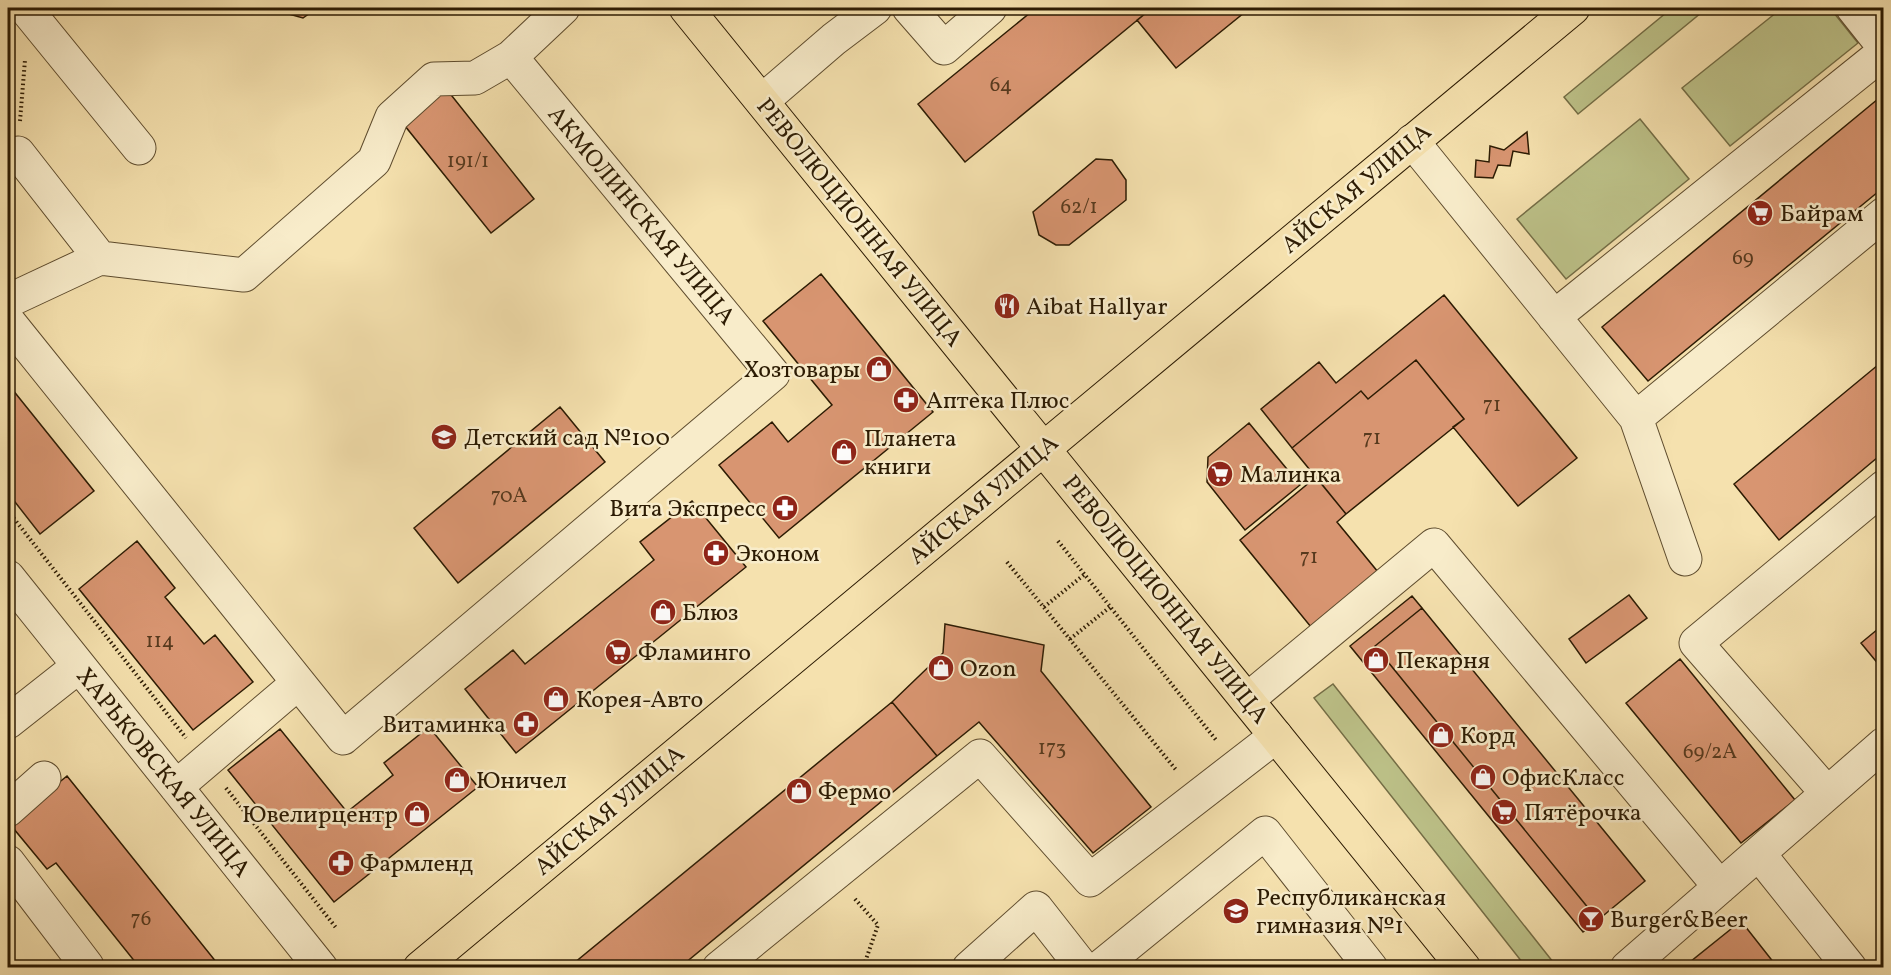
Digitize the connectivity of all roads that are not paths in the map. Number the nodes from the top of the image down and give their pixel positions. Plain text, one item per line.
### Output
1 (563, 8) edge
2 (687, 8) edge
3 (875, 8) edge
4 (909, 8) edge
5 (990, 8) edge
6 (1573, 8) edge
7 (1853, 8) edge
8 (27, 9) edge
9 (1884, 47) edge
10 (1884, 52) edge
11 (511, 57) junction
12 (762, 101) junction
13 (1412, 141) junction
14 (140, 148) dead end
15 (18, 153) road end
16 (1884, 214) edge
17 (100, 258) junction
18 (8, 301) edge
19 (1554, 317) junction
20 (8, 321) edge
21 (1636, 418) junction
22 (1044, 448) junction
23 (1884, 487) edge
24 (1685, 559) dead end
25 (8, 577) edge
26 (79, 666) junction
27 (298, 683) junction
28 (1247, 699) junction
29 (8, 722) edge
30 (1276, 736) junction
31 (1884, 744) edge
32 (44, 778) dead end
33 (176, 787) junction
34 (1827, 793) junction
35 (8, 810) edge
36 (1759, 854) junction
37 (8, 862) edge
38 (1719, 887) junction
39 (1638, 964) edge
40 (84, 968) edge
41 (321, 968) edge
42 (420, 968) edge
43 (719, 968) edge
44 (969, 968) edge
45 (1083, 968) edge
46 (1099, 968) edge
47 (1371, 968) edge
48 (1464, 968) edge
49 (1850, 968) edge

1 - 11 street
2 - 12 main road, РЕВОЛЮЦИОННАЯ УЛИЦА
3 - 12 street
4 - 5 street
6 - 13 main road, АЙСКАЯ УЛИЦА
7 - 9 street
8 - 14 street
10 - 19 street
11 - 17 street
11 - 27 street, АКМОЛИНСКАЯ УЛИЦА
12 - 22 main road, РЕВОЛЮЦИОННАЯ УЛИЦА
13 - 19 street
13 - 22 main road, АЙСКАЯ УЛИЦА
15 - 17 street
16 - 21 street
17 - 18 street
19 - 21 street
20 - 27 street
21 - 24 street
22 - 28 main road, РЕВОЛЮЦИОННАЯ УЛИЦА
22 - 42 main road, АЙСКАЯ УЛИЦА
23 - 34 street
25 - 26 street, ХАРЬКОВСКАЯ УЛИЦА
26 - 29 street
26 - 33 street, ХАРЬКОВСКАЯ УЛИЦА
27 - 33 street
28 - 30 main road, РЕВОЛЮЦИОННАЯ УЛИЦА
28 - 38 street
30 - 43 street
30 - 48 main road, РЕВОЛЮЦИОННАЯ УЛИЦА
31 - 34 street
32 - 35 street
33 - 41 street, ХАРЬКОВСКАЯ УЛИЦА
34 - 36 street
36 - 38 street
36 - 49 street
37 - 40 street
38 - 39 street
44 - 45 street
46 - 47 street

